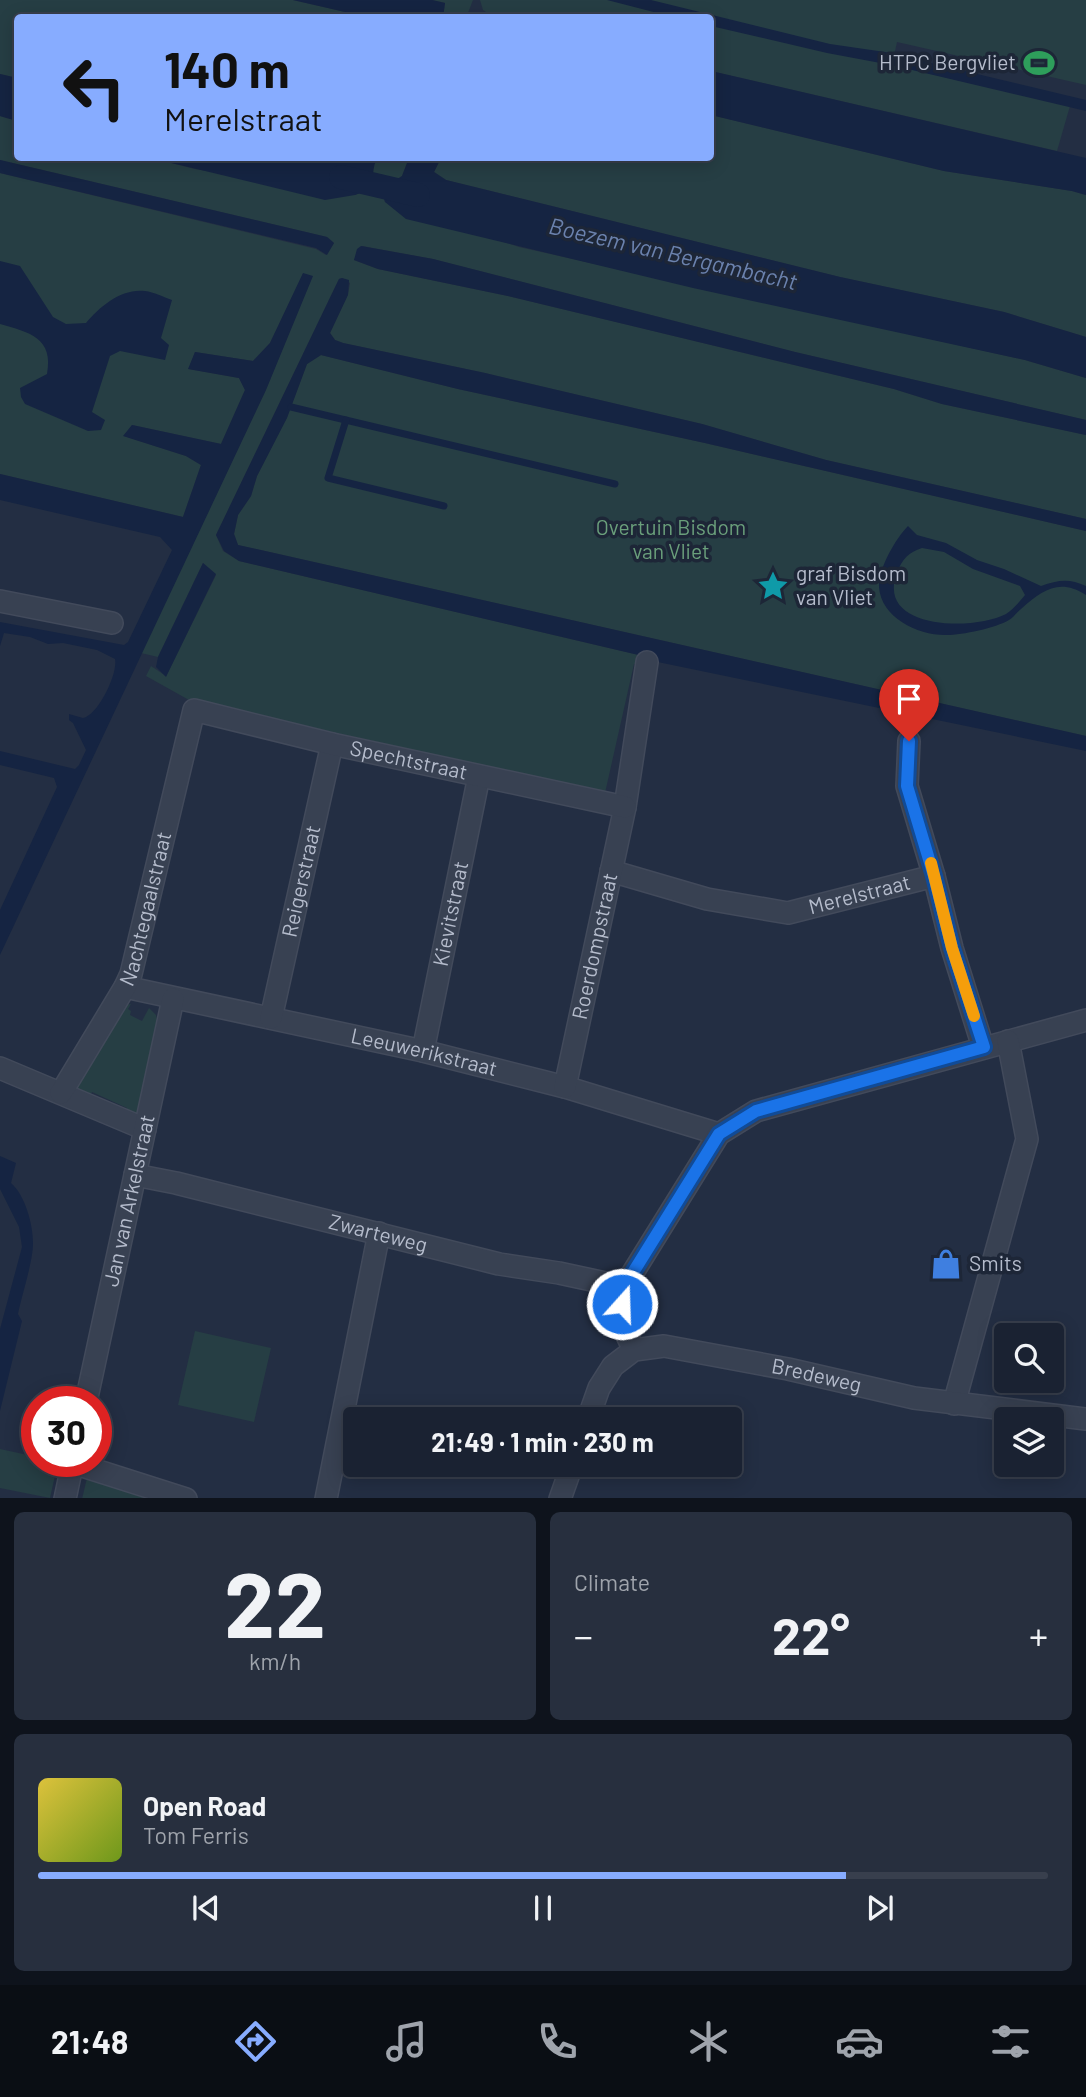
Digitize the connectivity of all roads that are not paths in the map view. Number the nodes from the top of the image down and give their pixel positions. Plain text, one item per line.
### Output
1 (0, 601) edge
2 (112, 623) dead end
3 (647, 662) dead end
4 (194, 710) joint
5 (909, 741) dead end
6 (332, 744) junction
7 (479, 776) junction
8 (625, 807) junction
9 (611, 871) junction
10 (934, 876) junction
11 (125, 987) junction
12 (173, 999) junction
13 (271, 1018) junction
14 (1086, 1020) edge
15 (1008, 1041) junction
16 (984, 1047) junction
17 (423, 1051) junction
18 (0, 1068) edge
19 (565, 1087) junction
20 (61, 1093) junction
21 (145, 1129) junction
22 (719, 1134) junction
23 (135, 1175) junction
24 (379, 1233) junction
25 (624, 1287) junction
26 (634, 1350) junction
27 (89, 1386) edge
28 (954, 1404) junction
29 (592, 1407) edge
30 (1086, 1419) edge
31 (112, 1475) edge
32 (70, 1477) edge
33 (568, 1477) edge
34 (65, 1498) edge
35 (183, 1498) edge
36 (326, 1498) edge
37 (560, 1498) edge

1 - 2 street
3 - 8 street, Roerdompstraat
4 - 6 street, Spechtstraat
4 - 11 street, Nachtegaalstraat
5 - 10 street
6 - 7 street, Spechtstraat
6 - 13 street, Reigerstraat
7 - 8 street, Spechtstraat
7 - 17 street, Kievitstraat
8 - 9 street, Roerdompstraat
9 - 10 street, Merelstraat
9 - 19 street, Roerdompstraat
10 - 16 street, Merelstraat
11 - 12 street, Leeuwerikstraat
11 - 20 street, Nachtegaalstraat
12 - 13 street, Leeuwerikstraat
12 - 21 street, Jan van Arkelstraat
13 - 17 street, Leeuwerikstraat
14 - 15 street
15 - 16 street
15 - 28 street
16 - 22 street
17 - 19 street, Leeuwerikstraat
18 - 20 street
19 - 22 street, Leeuwerikstraat
20 - 21 street
21 - 23 street, Jan van Arkelstraat
22 - 25 street
23 - 24 street, Zwarteweg
23 - 27 street, Jan van Arkelstraat
24 - 25 street, Zwarteweg
24 - 36 street
25 - 26 street
26 - 28 street, Bredeweg
26 - 29 street
28 - 30 street, Bredeweg
31 - 35 street
32 - 34 street
33 - 37 street

